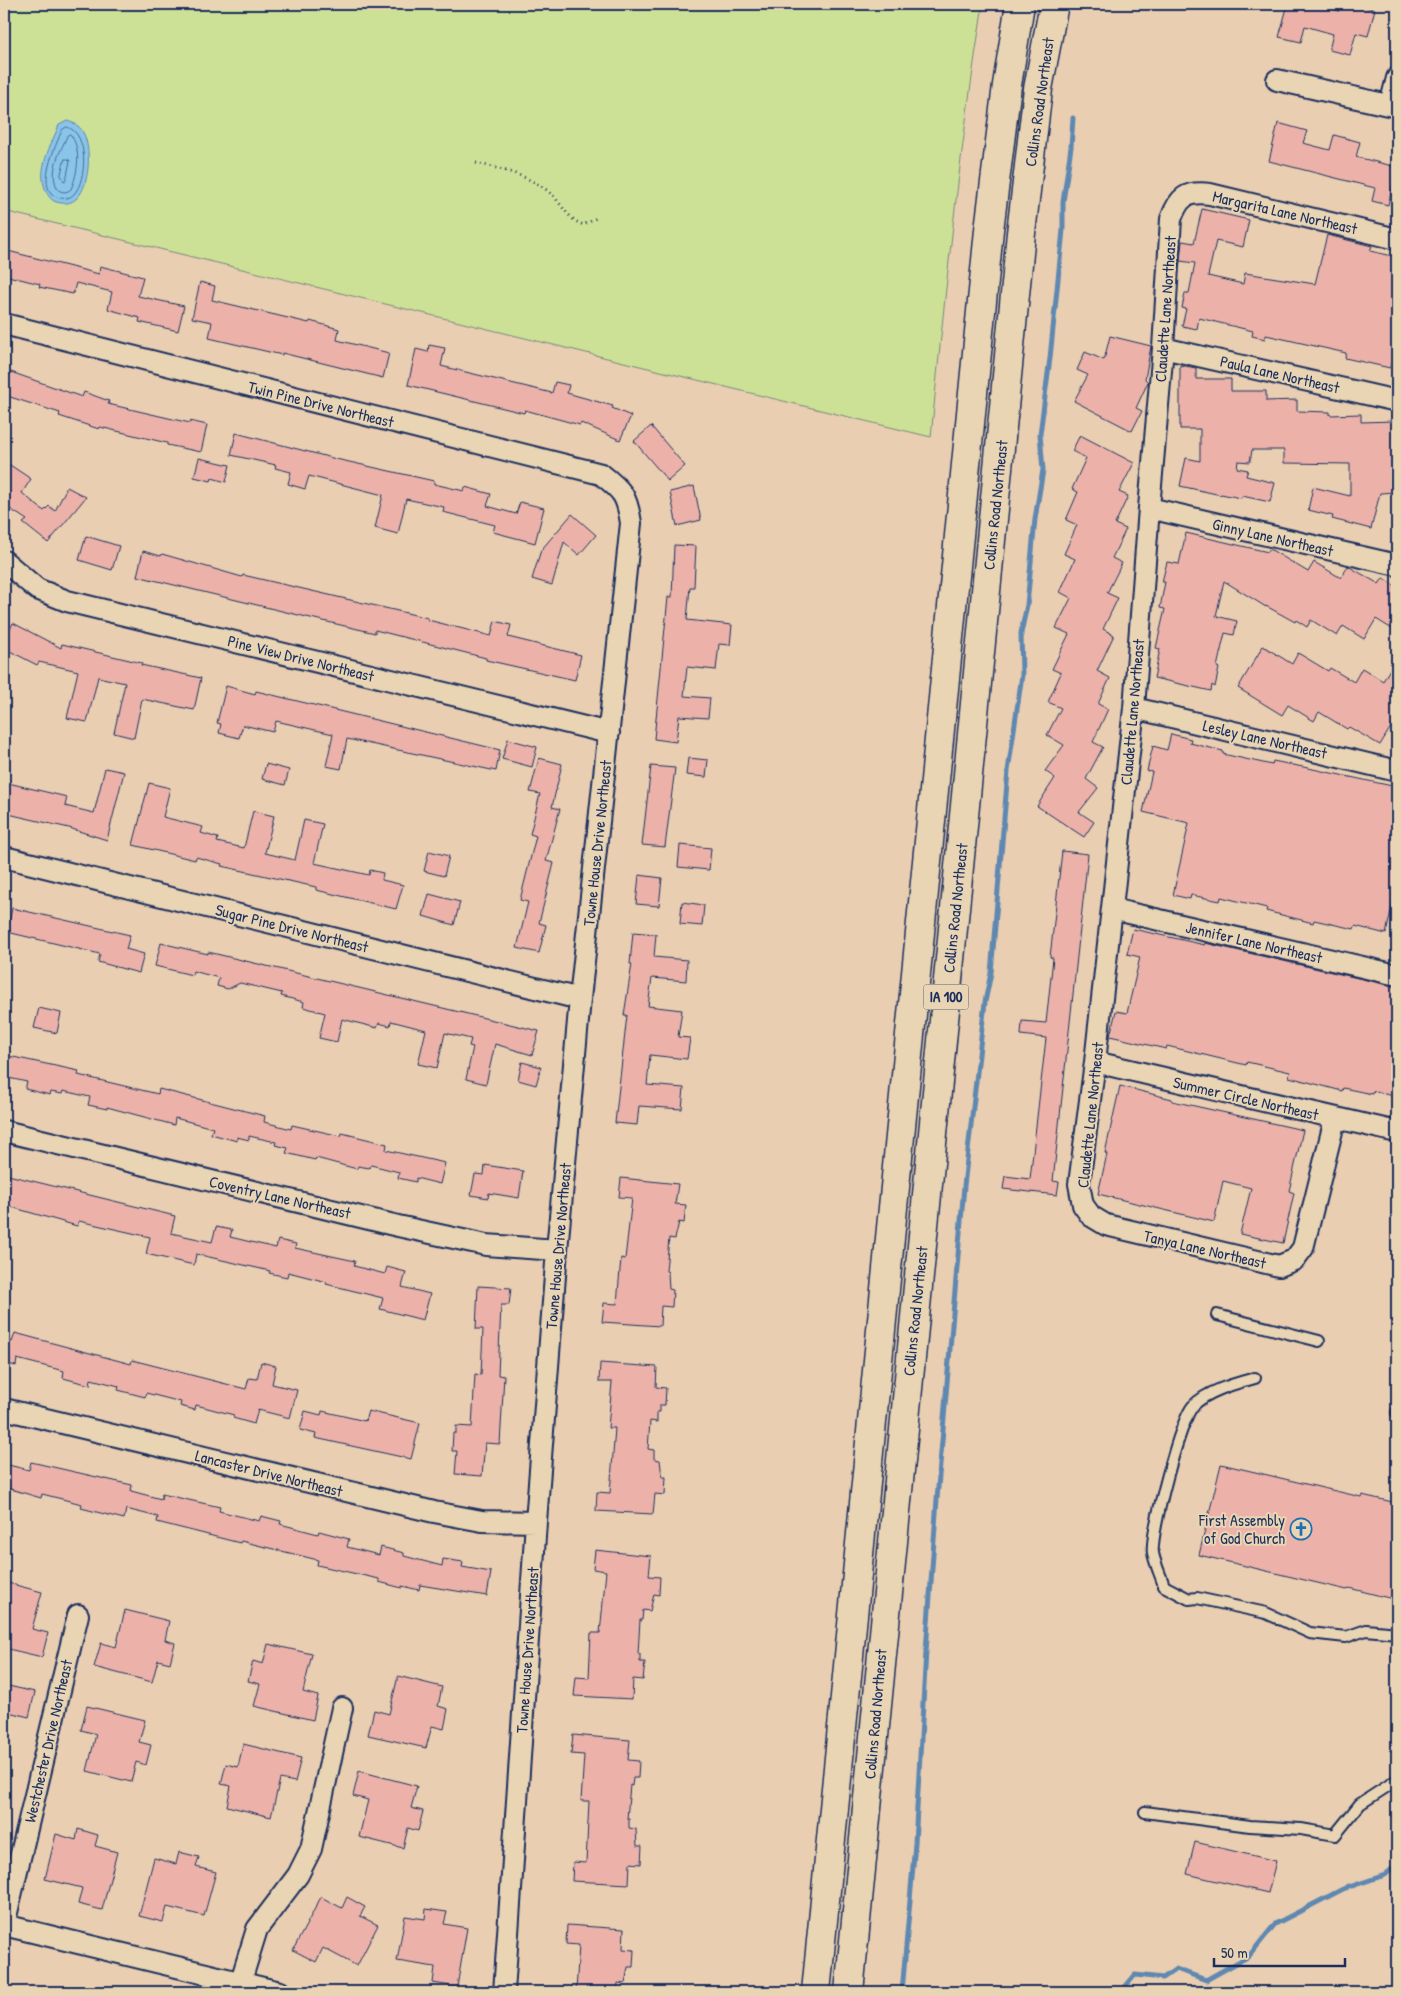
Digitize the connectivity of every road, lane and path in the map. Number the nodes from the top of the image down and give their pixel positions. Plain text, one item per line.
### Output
1 (1020, 4) edge
2 (1054, 4) edge
3 (1397, 78) edge
4 (1277, 80) dead end
5 (1394, 106) edge
6 (476, 163) dead end
7 (1176, 206) joint
8 (598, 217) dead end
9 (1397, 239) edge
10 (4, 324) edge
11 (1163, 348) junction
12 (1397, 401) edge
13 (628, 502) joint
14 (1148, 508) junction
15 (4, 561) edge
16 (1397, 566) edge
17 (1134, 708) junction
18 (609, 734) junction
19 (1397, 771) edge
20 (4, 857) edge
21 (1112, 909) junction
22 (1397, 975) edge
23 (580, 999) junction
24 (1095, 1062) junction
25 (1335, 1119) junction
26 (4, 1131) edge
27 (1384, 1133) edge
28 (1091, 1216) joint
29 (557, 1250) junction
30 (1217, 1315) dead end
31 (1319, 1341) dead end
32 (1255, 1378) dead end
33 (4, 1409) edge
34 (536, 1522) junction
35 (78, 1615) dead end
36 (1397, 1633) edge
37 (342, 1708) dead end
38 (1397, 1780) edge
39 (1145, 1812) dead end
40 (4, 1925) edge
41 (240, 1984) junction
42 (280, 1992) edge
43 (504, 1992) edge
44 (816, 1992) edge
45 (849, 1992) edge

1 - 44 highway, Collins Road Northeast / IA 100
2 - 45 highway, Collins Road Northeast / IA 100
3 - 5 street
4 - 5 street
6 - 8 path
7 - 9 street, Margarita Lane Northeast
7 - 11 street, Claudette Lane Northeast
10 - 13 street, Twin Pine Drive Northeast
11 - 12 street, Paula Lane Northeast
11 - 14 street, Claudette Lane Northeast
13 - 18 street, Towne House Drive Northeast
14 - 16 street, Ginny Lane Northeast
14 - 17 street, Claudette Lane Northeast
15 - 18 street, Pine View Drive Northeast
17 - 19 street, Lesley Lane Northeast
17 - 21 street, Claudette Lane Northeast
18 - 23 street, Towne House Drive Northeast
20 - 23 street, Sugar Pine Drive Northeast
21 - 22 street, Jennifer Lane Northeast
21 - 24 street, Claudette Lane Northeast
23 - 29 street, Towne House Drive Northeast
24 - 25 street, Summer Circle Northeast
24 - 28 street, Claudette Lane Northeast
25 - 27 street, Summer Circle Northeast
25 - 28 street, Tanya Lane Northeast
26 - 29 street, Coventry Lane Northeast
29 - 34 street, Towne House Drive Northeast
30 - 31 lane
32 - 36 lane
33 - 34 street, Lancaster Drive Northeast
34 - 43 street, Towne House Drive Northeast
35 - 40 street, Westchester Drive Northeast
37 - 41 street
38 - 39 lane
40 - 41 street, Westchester Drive Northeast
41 - 42 street, Westchester Drive Northeast

